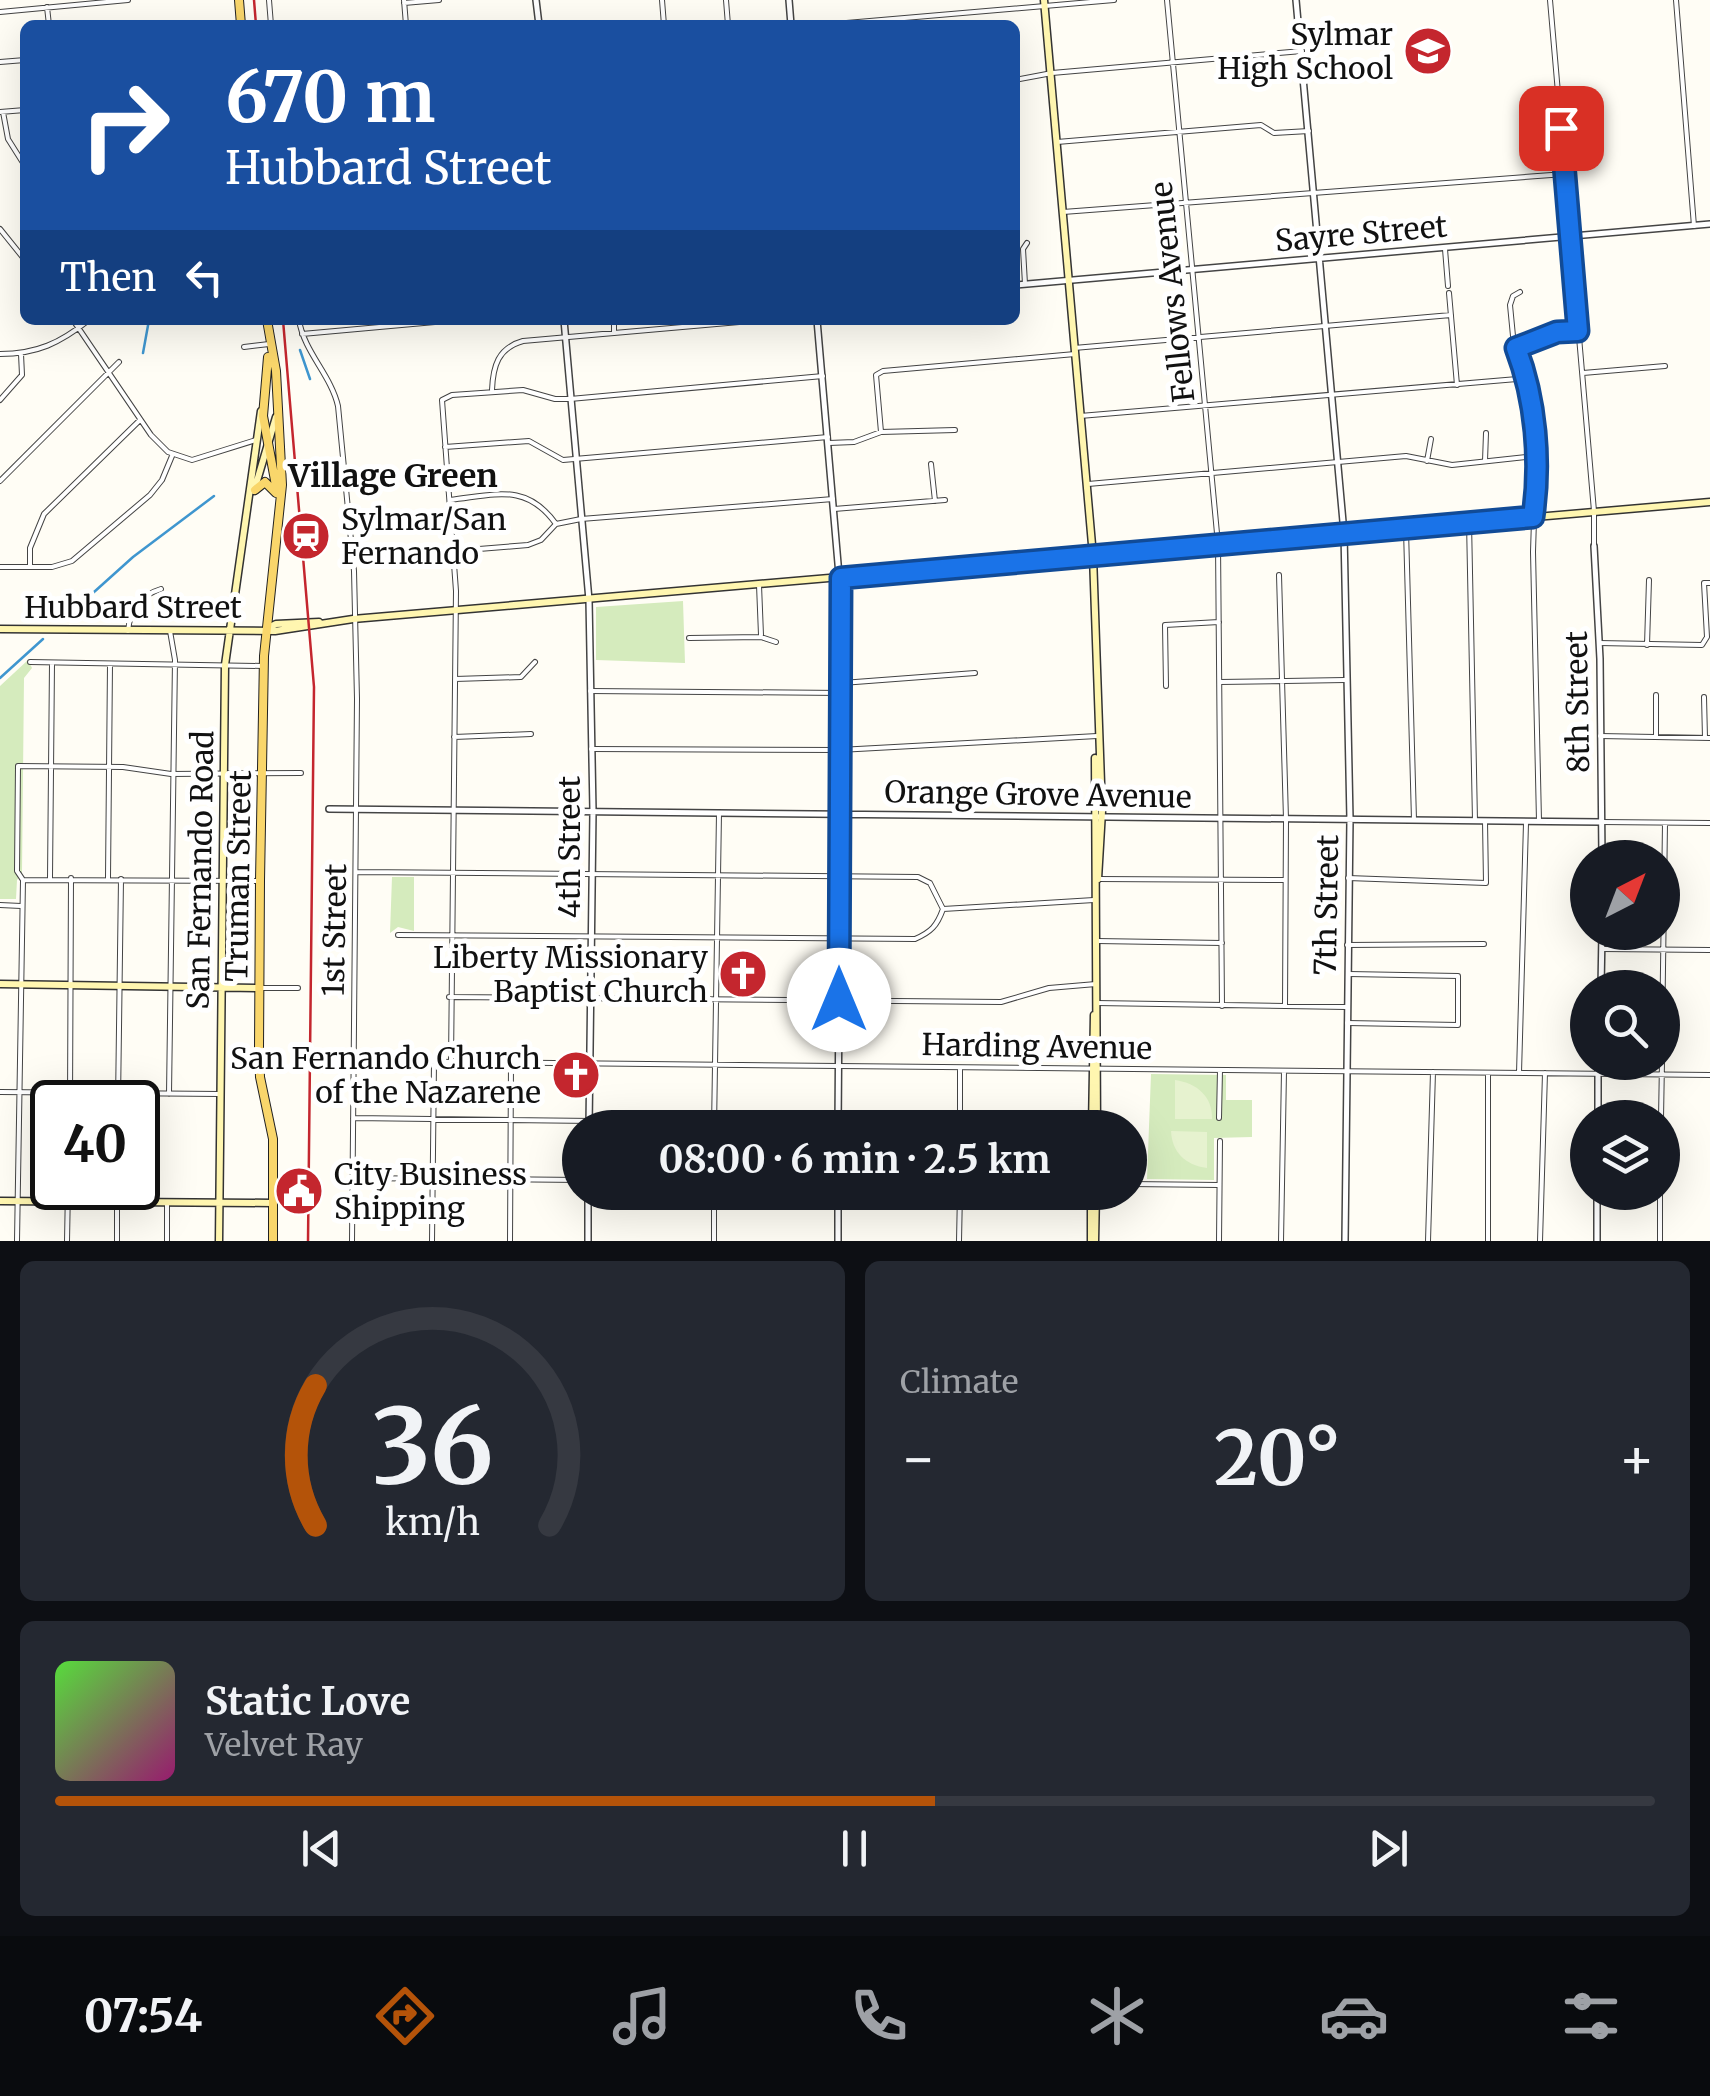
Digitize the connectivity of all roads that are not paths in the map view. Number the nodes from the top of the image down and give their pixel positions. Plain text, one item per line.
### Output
1 (128, 0) edge
2 (439, 0) edge
3 (1114, 0) edge
4 (1167, 0) edge
5 (1296, 0) edge
6 (1550, 0) edge
7 (1676, 0) edge
8 (404, 2) edge
9 (1044, 3) edge
10 (47, 7) junction
11 (0, 12) edge
12 (48, 20) edge
13 (873, 20) edge
14 (1302, 52) junction
15 (1172, 64) junction
16 (1052, 74) junction
17 (1020, 79) edge
18 (1, 112) edge
19 (1179, 132) junction
20 (1309, 132) junction
21 (1057, 142) junction
22 (20, 158) edge
23 (1565, 174) junction
24 (1313, 190) junction
25 (1186, 201) junction
26 (1063, 212) junction
27 (1710, 224) edge
28 (1694, 226) junction
29 (0, 228) edge
30 (1571, 238) junction
31 (1027, 243) dead end
32 (1445, 249) junction
33 (20, 254) edge
34 (1319, 259) junction
35 (1192, 271) junction
36 (1069, 282) junction
37 (1020, 284) edge
38 (1025, 284) junction
39 (1520, 292) dead end
40 (1451, 315) junction
41 (77, 325) edge
42 (83, 325) edge
43 (267, 325) edge
44 (300, 325) edge
45 (392, 325) edge
46 (565, 325) edge
47 (614, 325) edge
48 (680, 325) edge
49 (818, 325) edge
50 (1325, 326) junction
51 (80, 328) junction
52 (1578, 331) junction
53 (614, 333) junction
54 (302, 334) junction
55 (1200, 337) junction
56 (566, 338) junction
57 (269, 344) junction
58 (244, 347) dead end
59 (1516, 348) junction
60 (1074, 351) junction
61 (0, 354) edge
62 (21, 354) junction
63 (272, 360) junction
64 (118, 362) dead end
65 (1665, 366) dead end
66 (110, 371) junction
67 (1583, 373) junction
68 (823, 376) junction
69 (1528, 378) junction
70 (1457, 385) junction
71 (492, 392) junction
72 (1332, 396) junction
73 (570, 399) junction
74 (0, 400) edge
75 (263, 400) junction
76 (1206, 404) junction
77 (1080, 416) junction
78 (141, 419) junction
79 (956, 430) dead end
80 (881, 432) junction
81 (1486, 433) dead end
82 (256, 440) junction
83 (828, 440) junction
84 (1431, 440) dead end
85 (268, 448) junction
86 (446, 448) junction
87 (173, 455) junction
88 (1536, 456) junction
89 (576, 459) junction
90 (1426, 460) junction
91 (1486, 461) junction
92 (1336, 462) junction
93 (931, 464) dead end
94 (1212, 473) junction
95 (0, 481) edge
96 (1086, 484) junction
97 (255, 490) junction
98 (277, 494) junction
99 (450, 500) junction
100 (833, 500) junction
101 (945, 500) dead end
102 (935, 501) junction
103 (249, 502) junction
104 (1710, 502) edge
105 (834, 509) junction
106 (279, 510) junction
107 (1594, 511) junction
108 (1533, 517) junction
109 (581, 519) junction
110 (1469, 522) junction
111 (556, 524) junction
112 (1406, 528) junction
113 (1344, 533) junction
114 (1218, 544) junction
115 (1594, 546) joint
116 (454, 551) junction
117 (1093, 556) junction
118 (30, 566) junction
119 (0, 567) edge
120 (1279, 575) dead end
121 (841, 578) junction
122 (1649, 580) dead end
123 (1707, 582) edge
124 (759, 585) junction
125 (162, 589) dead end
126 (589, 600) junction
127 (455, 612) junction
128 (353, 619) junction
129 (1219, 622) junction
130 (0, 628) edge
131 (266, 629) junction
132 (128, 630) junction
133 (170, 630) junction
134 (230, 631) junction
135 (761, 637) junction
136 (689, 638) dead end
137 (776, 642) dead end
138 (1598, 643) junction
139 (1647, 645) junction
140 (30, 662) dead end
141 (535, 662) dead end
142 (52, 663) junction
143 (110, 664) junction
144 (174, 664) junction
145 (226, 666) junction
146 (263, 666) junction
147 (975, 673) dead end
148 (455, 679) junction
149 (1347, 680) junction
150 (1283, 681) junction
151 (1220, 682) junction
152 (842, 683) junction
153 (1166, 686) dead end
154 (590, 691) junction
155 (842, 693) junction
156 (1656, 695) dead end
157 (1704, 697) dead end
158 (531, 734) dead end
159 (1097, 736) junction
160 (1600, 736) junction
161 (1656, 736) junction
162 (454, 737) junction
163 (1708, 738) edge
164 (592, 749) junction
165 (841, 750) junction
166 (51, 766) junction
167 (108, 767) junction
168 (224, 772) junction
169 (261, 773) junction
170 (301, 773) dead end
171 (171, 774) junction
172 (357, 808) junction
173 (328, 809) dead end
174 (454, 810) junction
175 (593, 812) junction
176 (719, 813) junction
177 (842, 814) junction
178 (1098, 817) junction
179 (1222, 818) junction
180 (1286, 819) junction
181 (1350, 820) junction
182 (1414, 820) junction
183 (1475, 821) junction
184 (1484, 821) junction
185 (1526, 821) junction
186 (1539, 822) junction
187 (1601, 822) junction
188 (1666, 823) junction
189 (1710, 824) edge
190 (1602, 840) edge
191 (1666, 840) edge
192 (357, 872) junction
193 (453, 874) junction
194 (592, 875) junction
195 (718, 875) junction
196 (840, 875) junction
197 (50, 878) junction
198 (71, 878) junction
199 (108, 878) junction
200 (1348, 878) junction
201 (121, 879) junction
202 (1098, 879) junction
203 (1222, 879) junction
204 (23, 880) junction
205 (171, 880) junction
206 (222, 880) junction
207 (1285, 880) junction
208 (260, 881) junction
209 (1097, 900) junction
210 (0, 905) edge
211 (21, 906) junction
212 (942, 909) junction
213 (398, 935) dead end
214 (452, 936) junction
215 (592, 938) junction
216 (717, 938) junction
217 (840, 938) junction
218 (1097, 941) junction
219 (1222, 943) junction
220 (1348, 944) junction
221 (1484, 944) dead end
222 (1664, 950) edge
223 (1680, 950) edge
224 (1710, 950) edge
225 (1664, 970) edge
226 (1347, 974) junction
227 (0, 984) edge
228 (20, 984) junction
229 (72, 984) junction
230 (1096, 984) junction
231 (120, 985) junction
232 (170, 986) junction
233 (221, 987) junction
234 (260, 988) junction
235 (298, 988) dead end
236 (450, 997) junction
237 (591, 998) junction
238 (716, 999) junction
239 (839, 1000) junction
240 (1096, 1004) junction
241 (1222, 1006) junction
242 (1285, 1006) junction
243 (1347, 1007) junction
244 (1346, 1022) junction
245 (355, 1062) junction
246 (434, 1062) junction
247 (451, 1062) junction
248 (511, 1063) junction
249 (590, 1064) junction
250 (716, 1065) junction
251 (839, 1066) junction
252 (960, 1068) junction
253 (1095, 1069) junction
254 (1220, 1070) junction
255 (1284, 1071) junction
256 (1346, 1072) junction
257 (1433, 1072) junction
258 (1488, 1073) junction
259 (1519, 1073) junction
260 (1545, 1074) junction
261 (1570, 1074) edge
262 (1680, 1075) edge
263 (1710, 1075) edge
264 (71, 1080) edge
265 (118, 1080) edge
266 (0, 1092) edge
267 (19, 1092) junction
268 (30, 1092) edge
269 (160, 1094) edge
270 (168, 1094) junction
271 (220, 1094) junction
272 (589, 1110) edge
273 (714, 1110) edge
274 (838, 1110) edge
275 (960, 1110) edge
276 (1095, 1110) edge
277 (353, 1118) junction
278 (1219, 1118) dead end
279 (433, 1120) junction
280 (511, 1121) junction
281 (562, 1124) edge
282 (1220, 1140) dead end
283 (432, 1176) junction
284 (353, 1178) junction
285 (510, 1179) junction
286 (562, 1180) edge
287 (1147, 1184) edge
288 (1219, 1185) junction
289 (0, 1201) edge
290 (18, 1201) junction
291 (30, 1201) edge
292 (160, 1202) edge
293 (167, 1202) junction
294 (220, 1203) junction
295 (273, 1203) junction
296 (67, 1210) edge
297 (117, 1210) edge
298 (588, 1210) edge
299 (714, 1210) edge
300 (838, 1210) edge
301 (960, 1210) edge
302 (1094, 1210) edge
303 (1597, 1210) edge
304 (1660, 1210) edge
305 (17, 1241) edge
306 (67, 1241) edge
307 (116, 1241) edge
308 (167, 1241) edge
309 (219, 1241) edge
310 (273, 1241) edge
311 (352, 1241) edge
312 (432, 1241) edge
313 (510, 1241) edge
314 (588, 1241) edge
315 (714, 1241) edge
316 (838, 1241) edge
317 (959, 1241) edge
318 (1093, 1241) edge
319 (1219, 1241) edge
320 (1281, 1241) edge
321 (1345, 1241) edge
322 (1428, 1241) edge
323 (1488, 1241) edge
324 (1540, 1241) edge
325 (1596, 1241) edge
326 (1660, 1241) edge

1 - 10 street
2 - 8 street
3 - 9 street
4 - 15 street, Fellows Avenue
5 - 14 street, 7th Street
6 - 23 street
7 - 28 street
9 - 13 street
9 - 16 main road
10 - 11 street
10 - 12 street
14 - 15 street
14 - 20 street, 7th Street
15 - 16 street
15 - 19 street, Fellows Avenue
16 - 17 street
16 - 21 main road
18 - 22 street
19 - 20 street
19 - 21 street
19 - 25 street, Fellows Avenue
20 - 24 street, 7th Street
21 - 26 main road
23 - 24 street
23 - 30 street
24 - 25 street
24 - 34 street, 7th Street
25 - 26 street
25 - 35 street, Fellows Avenue
26 - 36 main road
27 - 28 street, Sayre Street
28 - 30 street, Sayre Street
29 - 33 street
30 - 32 street, Sayre Street
30 - 52 street
31 - 38 street
32 - 34 street, Sayre Street
32 - 40 street
34 - 35 street, Sayre Street
34 - 50 street, 7th Street
35 - 36 street, Sayre Street
35 - 55 street, Fellows Avenue
36 - 38 street, Sayre Street
36 - 60 main road
37 - 38 street, Sayre Street
39 - 59 street
40 - 50 street
40 - 70 street
41 - 51 street
42 - 51 street
43 - 57 main road, San Fernando Road
44 - 54 street
45 - 54 street
46 - 56 street, 4th Street
47 - 53 street
48 - 53 street
49 - 68 street
50 - 55 street
50 - 72 street, 7th Street
51 - 62 street
51 - 66 street
52 - 59 street
52 - 67 street
53 - 56 street
54 - 128 street, 1st Street
55 - 60 street
55 - 76 street, Fellows Avenue
56 - 71 street
56 - 73 street, 4th Street
57 - 58 street
57 - 63 main road, San Fernando Road
57 - 75 main road, San Fernando Road
59 - 69 street
60 - 77 main road
60 - 80 street
61 - 62 street
62 - 74 street
63 - 85 main road, San Fernando Road
63 - 106 main road, Truman Street
64 - 66 street
65 - 67 street
66 - 78 street
66 - 95 street
67 - 107 street
68 - 73 street
68 - 83 street
69 - 70 street
69 - 88 street
70 - 72 street
71 - 73 street
71 - 86 street
72 - 76 street
72 - 92 street, 7th Street
73 - 89 street, 4th Street
75 - 82 main road, San Fernando Road
75 - 85 main road, Truman Street
76 - 77 street
76 - 94 street, Fellows Avenue
77 - 96 main road
78 - 87 street
78 - 118 street
79 - 80 street
80 - 83 street
81 - 91 street
82 - 87 street
82 - 103 main road, San Fernando Road
83 - 89 street
83 - 100 street
84 - 90 street
85 - 97 main road, San Fernando Road
85 - 98 main road, Truman Street
86 - 89 street
86 - 99 street
87 - 118 street
88 - 91 street
88 - 108 street
89 - 109 street, 4th Street
90 - 91 street
90 - 92 street
92 - 94 street
92 - 113 street, 7th Street
93 - 102 street
94 - 96 street
94 - 114 street, Fellows Avenue
96 - 117 main road
97 - 98 main road
97 - 103 main road, San Fernando Road
98 - 106 main road, Truman Street
99 - 111 street
99 - 116 street
100 - 105 street
100 - 109 street
101 - 102 street
102 - 105 street
103 - 134 main road, San Fernando Road
104 - 107 main road
105 - 121 street
106 - 131 main road, Truman Street
107 - 108 main road
107 - 115 street
108 - 110 main road
108 - 186 street
109 - 111 street
109 - 126 street, 4th Street
110 - 112 main road
110 - 183 street
111 - 116 street
112 - 113 main road
112 - 182 street
113 - 114 main road
113 - 149 street, 7th Street
114 - 117 main road
114 - 129 street, Fellows Avenue
115 - 138 street, 8th Street
116 - 127 street
117 - 121 main road
117 - 159 main road
118 - 119 street
120 - 150 street
121 - 124 main road
121 - 152 street
122 - 139 street
123 - 139 street
124 - 126 main road
124 - 135 street
125 - 132 street
126 - 127 main road, Hubbard Street
126 - 154 street, 4th Street
127 - 128 main road, Hubbard Street
127 - 148 street
128 - 131 main road, Hubbard Street
128 - 172 street, 1st Street
129 - 151 street, Fellows Avenue
129 - 153 street
130 - 132 main road, Hubbard Street
131 - 134 main road, Hubbard Street
131 - 146 main road, Truman Street
132 - 133 main road, Hubbard Street
133 - 134 main road, Hubbard Street
133 - 144 street
134 - 145 main road, San Fernando Road
135 - 136 street
135 - 137 street
138 - 139 street
138 - 160 street, 8th Street
140 - 142 street
141 - 148 street
142 - 143 street
142 - 166 street
143 - 144 street
143 - 167 street
144 - 145 street
144 - 171 street
145 - 146 street
145 - 168 main road, San Fernando Road
146 - 169 main road, Truman Street
147 - 152 street
148 - 162 street
149 - 150 street
149 - 181 street, 7th Street
150 - 151 street
150 - 180 street
151 - 179 street, Fellows Avenue
152 - 155 street
154 - 155 street
154 - 164 street, 4th Street
155 - 165 street
156 - 161 street
157 - 163 street
158 - 162 street
159 - 165 street
159 - 178 main road
160 - 161 street
160 - 187 street, 8th Street
161 - 163 street
162 - 174 street
164 - 165 street
164 - 175 street, 4th Street
165 - 177 street
166 - 167 street
166 - 197 street
166 - 204 street
167 - 171 street
167 - 199 street
168 - 169 street
168 - 171 street
168 - 206 main road, San Fernando Road
169 - 170 street
169 - 208 main road, Truman Street
171 - 205 street
172 - 173 street, Orange Grove Avenue
172 - 174 street, Orange Grove Avenue
172 - 192 street, 1st Street
174 - 175 street, Orange Grove Avenue
174 - 193 street
175 - 176 street, Orange Grove Avenue
175 - 194 street, 4th Street
176 - 177 street, Orange Grove Avenue
176 - 195 street
177 - 178 street, Orange Grove Avenue
177 - 196 street
178 - 179 street, Orange Grove Avenue
178 - 202 main road
179 - 180 street, Orange Grove Avenue
179 - 203 street, Fellows Avenue
180 - 181 street, Orange Grove Avenue
180 - 207 street
181 - 182 street, Orange Grove Avenue
181 - 200 street, 7th Street
182 - 183 street, Orange Grove Avenue
183 - 184 street, Orange Grove Avenue
184 - 185 street, Orange Grove Avenue
184 - 200 street
185 - 186 street, Orange Grove Avenue
185 - 259 street
186 - 187 street, Orange Grove Avenue
187 - 188 street, Orange Grove Avenue
187 - 190 street, 8th Street
188 - 189 street, Orange Grove Avenue
188 - 191 street
192 - 193 street
192 - 245 street, 1st Street
193 - 194 street
193 - 214 street
194 - 195 street
194 - 215 street, 4th Street
195 - 196 street
195 - 216 street
196 - 212 street
196 - 217 street
197 - 198 street
197 - 204 street
198 - 199 street
198 - 229 street
199 - 201 street
200 - 220 street, 7th Street
201 - 205 street
201 - 231 street
202 - 203 street
202 - 209 main road
203 - 207 street
203 - 219 street, Fellows Avenue
204 - 211 street
205 - 206 street
205 - 232 street
206 - 208 street
206 - 233 main road, San Fernando Road
207 - 242 street
208 - 234 main road, Truman Street
209 - 212 street
209 - 218 main road
210 - 211 street
211 - 228 street
212 - 217 street
213 - 214 street
214 - 215 street
214 - 236 street
215 - 216 street
215 - 237 street, 4th Street
216 - 217 street
216 - 238 street
217 - 239 street
218 - 219 street
218 - 230 main road
219 - 241 street, Fellows Avenue
220 - 221 street
220 - 226 street, 7th Street
222 - 225 street
223 - 224 street
226 - 243 street, 7th Street
226 - 244 street
227 - 228 main road
228 - 229 main road
228 - 267 street
229 - 231 main road
229 - 264 street
230 - 239 street
230 - 240 main road
231 - 232 main road
231 - 265 street
232 - 233 main road
232 - 270 street
233 - 234 main road
233 - 271 main road, San Fernando Road
234 - 235 street
234 - 295 main road, Truman Street
236 - 237 street
236 - 247 street
237 - 238 street
237 - 249 street, 4th Street
238 - 239 street
238 - 250 street
239 - 251 street
240 - 241 street
240 - 253 main road
241 - 242 street
242 - 243 street
243 - 244 street, 7th Street
244 - 256 street, 7th Street
245 - 246 street, Harding Avenue
245 - 277 street, 1st Street
246 - 247 street, Harding Avenue
246 - 279 street
247 - 248 street, Harding Avenue
248 - 249 street, Harding Avenue
248 - 280 street
249 - 250 street, Harding Avenue
249 - 272 street, 4th Street
250 - 251 street, Harding Avenue
250 - 273 street
251 - 252 street, Harding Avenue
251 - 274 street
252 - 253 street, Harding Avenue
252 - 275 street
253 - 254 street, Harding Avenue
253 - 276 main road
254 - 255 street, Harding Avenue
254 - 278 street
255 - 256 street, Harding Avenue
255 - 320 street
256 - 257 street, Harding Avenue
256 - 321 street, 7th Street
257 - 258 street, Harding Avenue
257 - 322 street
258 - 259 street, Harding Avenue
258 - 323 street
259 - 260 street, Harding Avenue
260 - 261 street, Harding Avenue
260 - 324 street
262 - 263 street, Harding Avenue
266 - 267 street
267 - 268 street
267 - 290 street
269 - 270 street
270 - 271 street
271 - 294 main road, San Fernando Road
277 - 279 street
277 - 284 street, 1st Street
279 - 280 street
279 - 283 street
280 - 281 street
280 - 285 street
282 - 288 street
283 - 284 street
283 - 285 street
283 - 312 street
284 - 311 street, 1st Street
285 - 286 street
285 - 313 street
287 - 288 street
288 - 319 street
289 - 290 main road
290 - 291 main road
290 - 305 street
292 - 293 main road
293 - 294 main road
293 - 308 street
294 - 295 main road
294 - 309 main road, San Fernando Road
295 - 310 main road, Truman Street
296 - 306 street
297 - 307 street
298 - 314 street
299 - 315 street
300 - 316 street
301 - 317 street
302 - 318 main road
303 - 325 street
304 - 326 street

